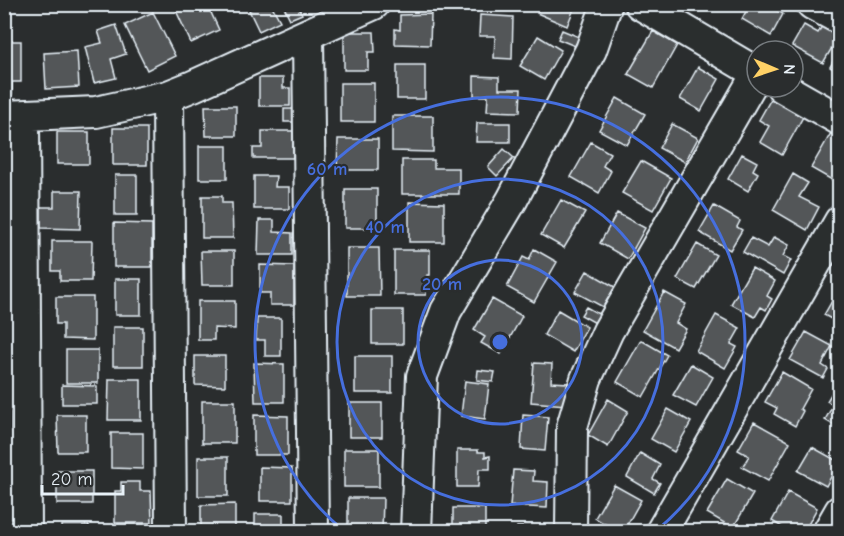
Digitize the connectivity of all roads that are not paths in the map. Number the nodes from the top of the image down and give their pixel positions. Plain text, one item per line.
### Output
1 (374, 4) edge
2 (608, 4) edge
3 (640, 4) edge
4 (812, 4) edge
5 (840, 19) edge
6 (308, 34) junction
7 (745, 66) edge
8 (745, 94) edge
9 (168, 96) junction
10 (803, 99) edge
11 (14, 116) edge
12 (840, 120) edge
13 (840, 220) edge
14 (840, 511) edge
15 (26, 531) edge
16 (171, 531) edge
17 (313, 531) edge
18 (416, 531) edge
19 (571, 531) edge
20 (661, 531) edge
21 (828, 531) edge

1 - 6 street
2 - 18 street
3 - 7 street
4 - 5 street
6 - 9 street
6 - 17 street
8 - 19 street
9 - 11 street
9 - 16 street
10 - 12 street
11 - 15 street
13 - 20 street
14 - 21 street

